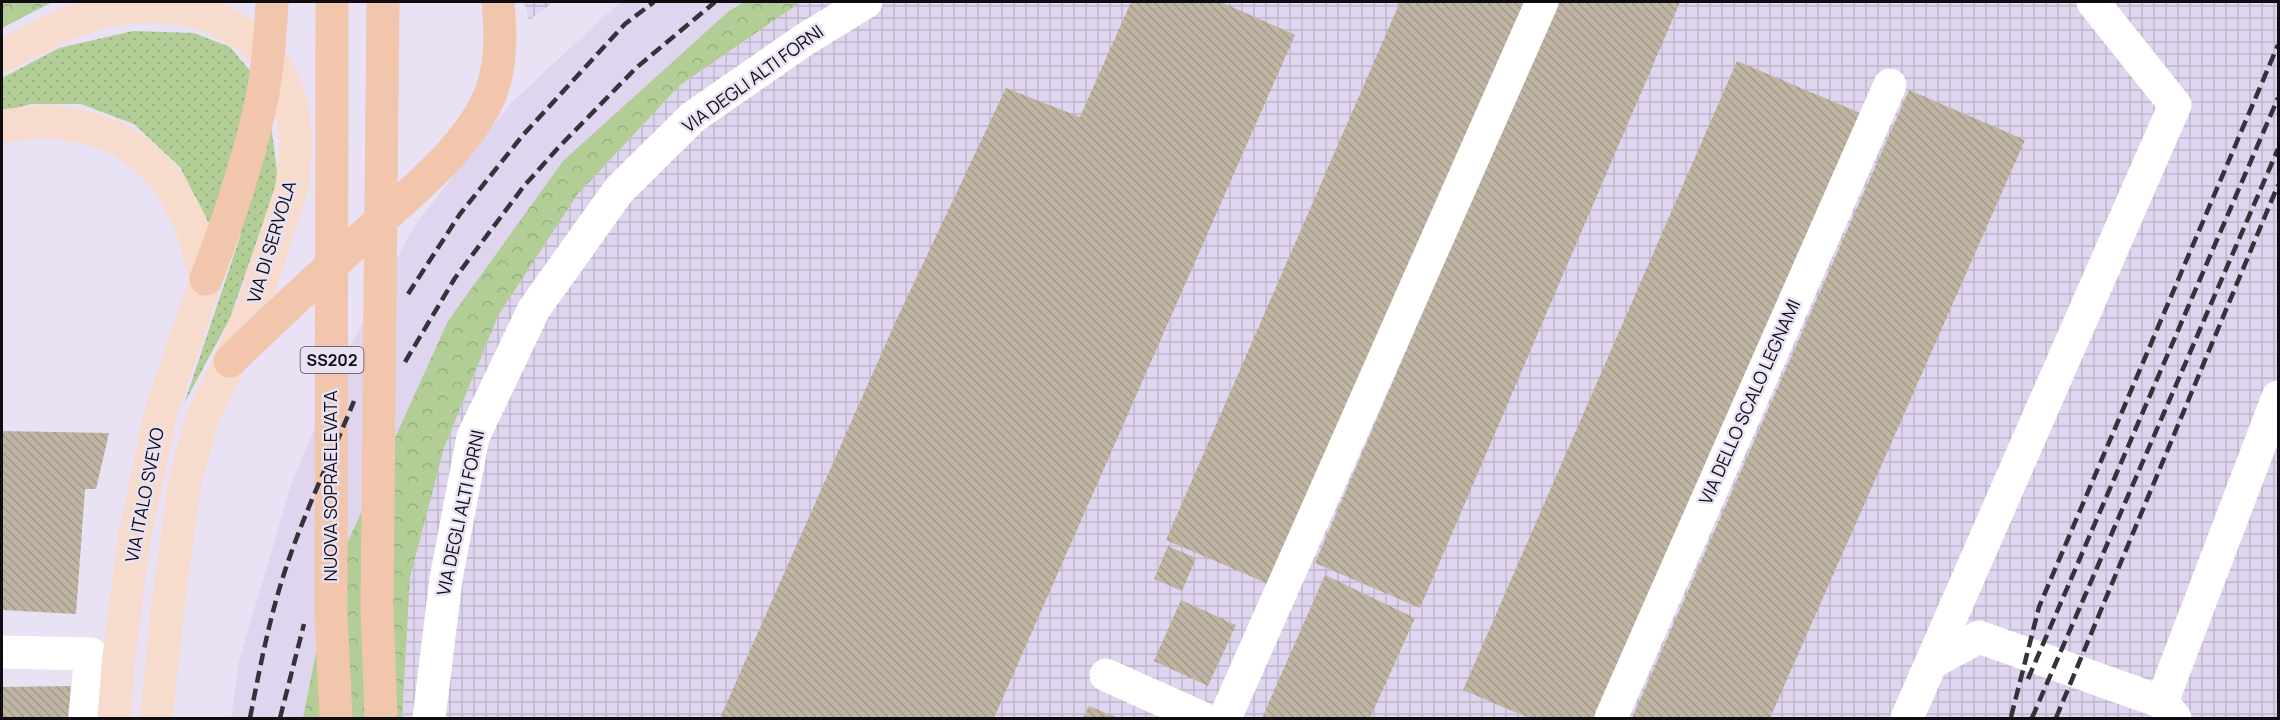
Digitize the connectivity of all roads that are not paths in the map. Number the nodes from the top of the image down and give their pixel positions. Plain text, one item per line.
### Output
1 (272, 2) edge
2 (332, 2) edge
3 (383, 2) edge
4 (498, 2) edge
5 (866, 2) edge
6 (1542, 2) edge
7 (2093, 2) edge
8 (2, 57) edge
9 (1890, 85) dead end
10 (2, 126) edge
11 (206, 279) junction
12 (230, 361) junction
13 (2278, 397) edge
14 (2, 652) edge
15 (1931, 663) junction
16 (1106, 675) dead end
17 (2168, 710) edge
18 (86, 718) edge
19 (114, 718) edge
20 (156, 718) edge
21 (336, 718) edge
22 (381, 718) edge
23 (429, 718) edge
24 (1202, 718) edge
25 (1225, 718) edge
26 (1611, 718) edge
27 (1907, 718) edge

1 - 11 highway
2 - 21 highway, NUOVA SOPRAELEVATA / SS202
3 - 22 highway, SS202
4 - 12 highway
5 - 23 street, VIA DEGLI ALTI FORNI
6 - 25 street
7 - 15 street
8 - 12 main road, VIA DI SERVOLA
9 - 26 street, VIA DELLO SCALO LEGNAMI
10 - 11 main road
11 - 19 main road, VIA ITALO SVEVO
12 - 20 main road, VIA ITALO SVEVO
13 - 17 street
14 - 18 street
15 - 17 street
15 - 27 street
16 - 24 street

